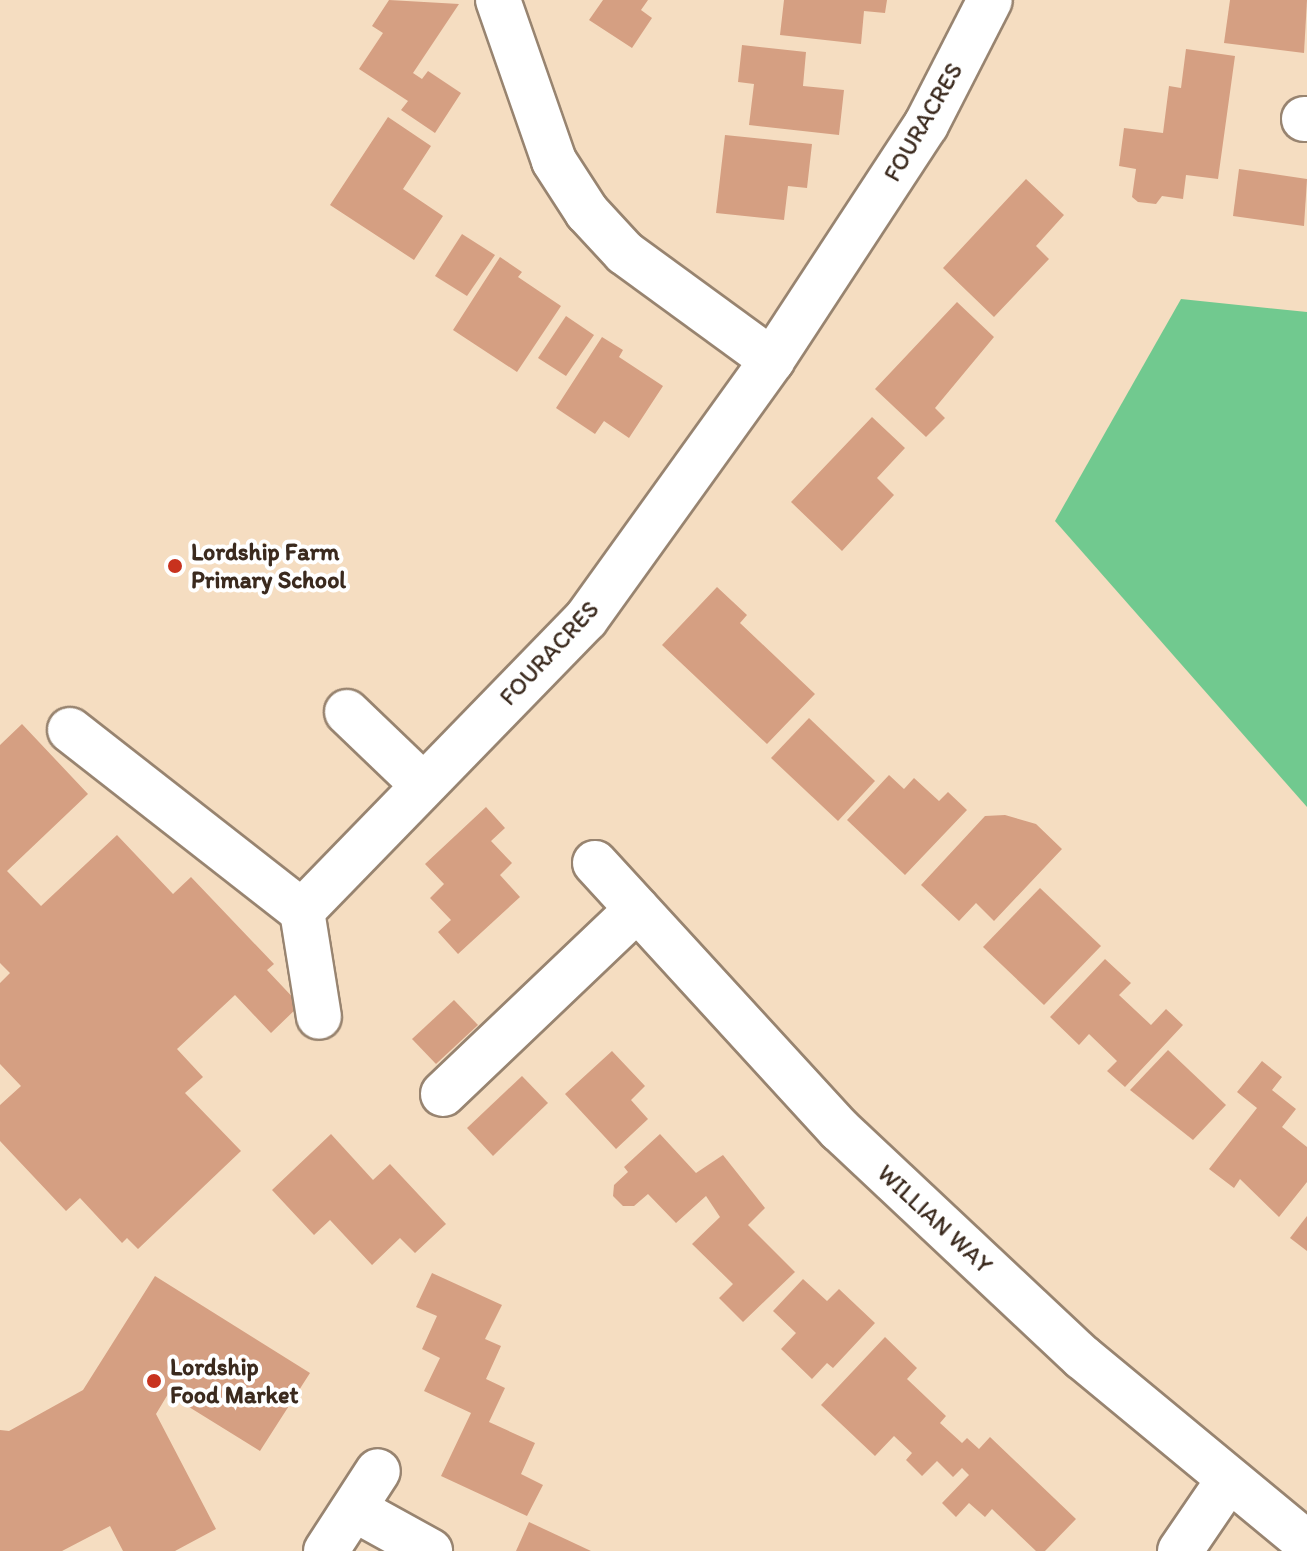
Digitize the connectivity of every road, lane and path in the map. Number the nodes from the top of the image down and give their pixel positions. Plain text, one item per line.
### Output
1 (498, 0) edge
2 (990, 0) edge
3 (772, 360) junction
4 (347, 712) dead end
5 (70, 730) dead end
6 (421, 783) junction
7 (595, 863) dead end
8 (637, 909) junction
9 (302, 911) junction
10 (319, 1017) dead end
11 (443, 1094) dead end
12 (378, 1471) dead end
13 (1227, 1482) junction
14 (354, 1509) junction
15 (1307, 1543) edge
16 (326, 1551) edge
17 (430, 1551) edge
18 (1180, 1551) edge

1 - 3 street
2 - 3 street, FOURACRES
3 - 6 street, FOURACRES
4 - 6 street
5 - 9 street
6 - 9 street, FOURACRES
7 - 8 street, WILLIAN WAY
8 - 11 street
8 - 13 street, WILLIAN WAY
9 - 10 street
12 - 14 street
13 - 15 street, WILLIAN WAY
13 - 18 street
14 - 16 street
14 - 17 street

